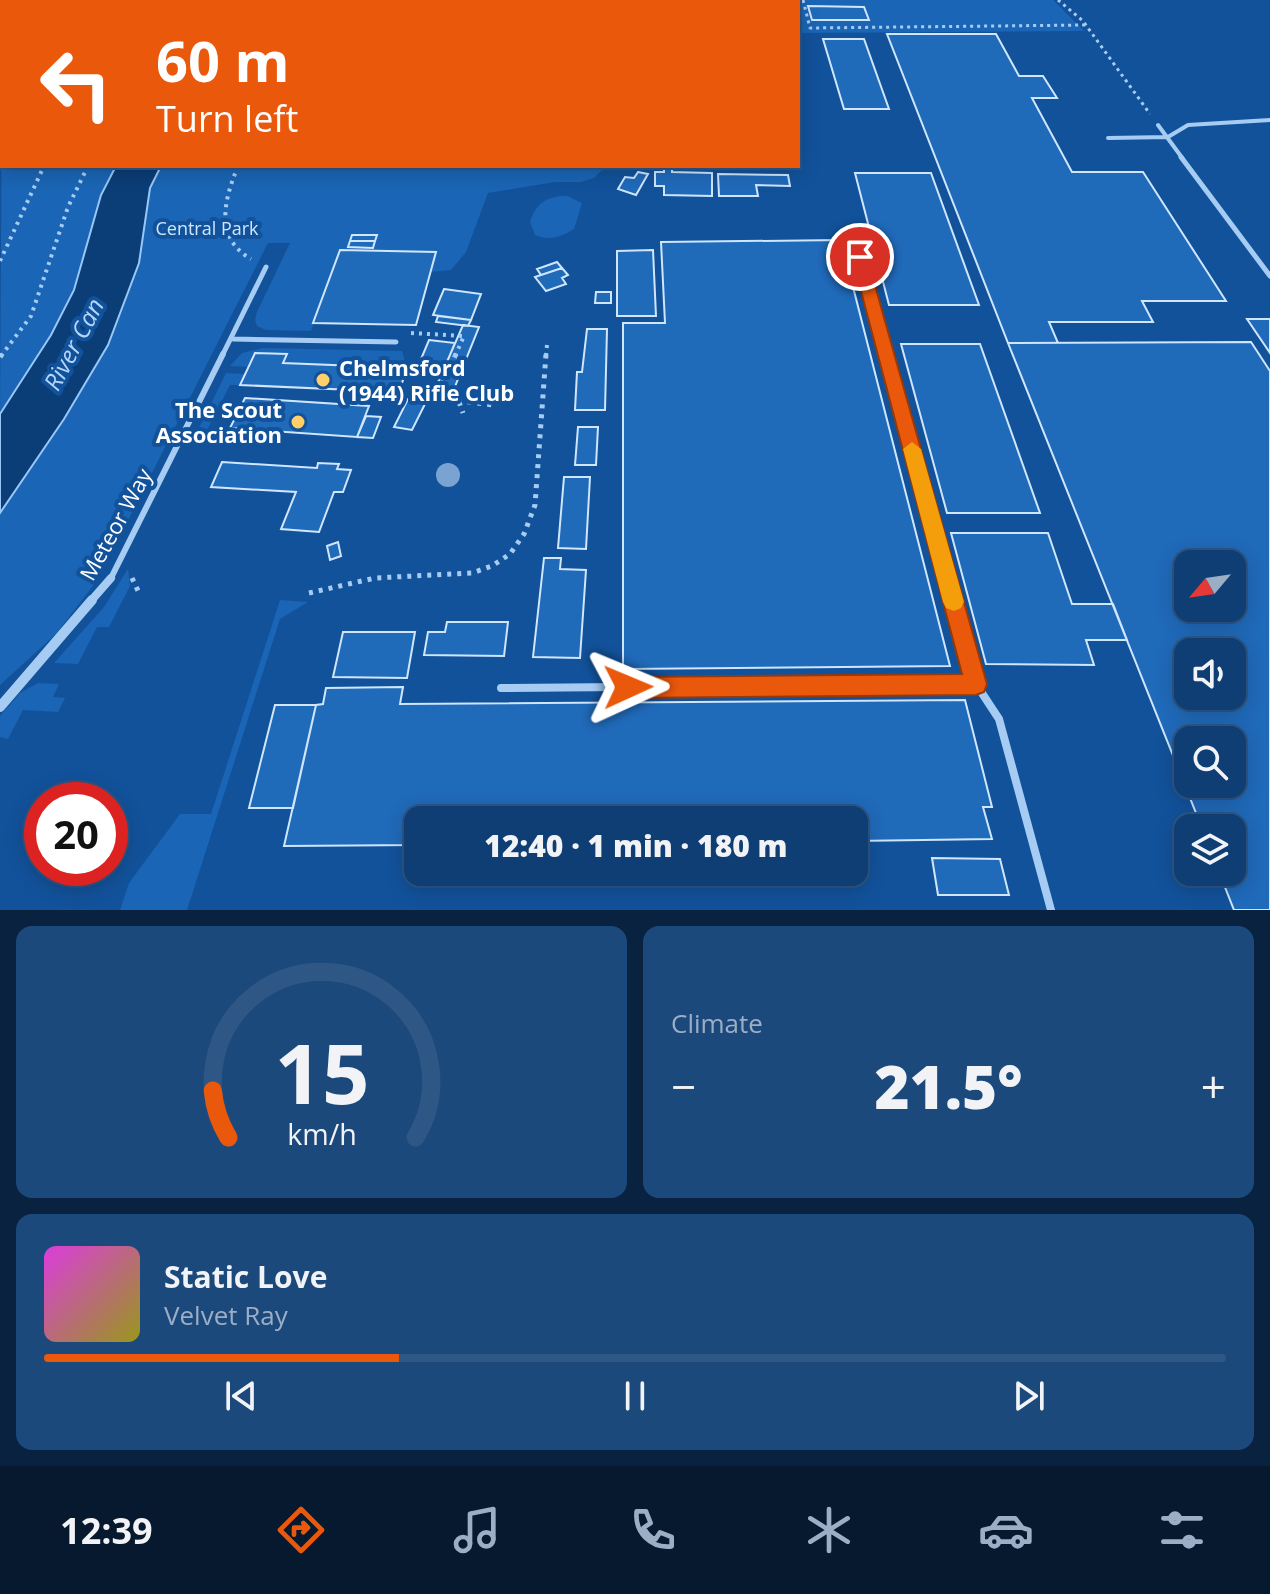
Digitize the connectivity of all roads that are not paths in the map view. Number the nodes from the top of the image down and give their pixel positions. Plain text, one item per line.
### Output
1 (1270, 120) edge
2 (1158, 125) road end
3 (1168, 137) junction
4 (1108, 138) dead end
5 (853, 233) dead end
6 (266, 267) road end
7 (1270, 276) edge
8 (233, 339) junction
9 (396, 342) dead end
10 (111, 578) joint
11 (976, 684) junction
12 (501, 688) dead end
13 (0, 707) edge
14 (1051, 910) edge

1 - 3 lane
2 - 3 lane
3 - 4 lane
3 - 7 lane
5 - 11 lane
6 - 8 lane, Meteor Way
8 - 9 lane
8 - 10 lane, Meteor Way
10 - 13 street, Meteor Way
11 - 12 lane
11 - 14 lane

